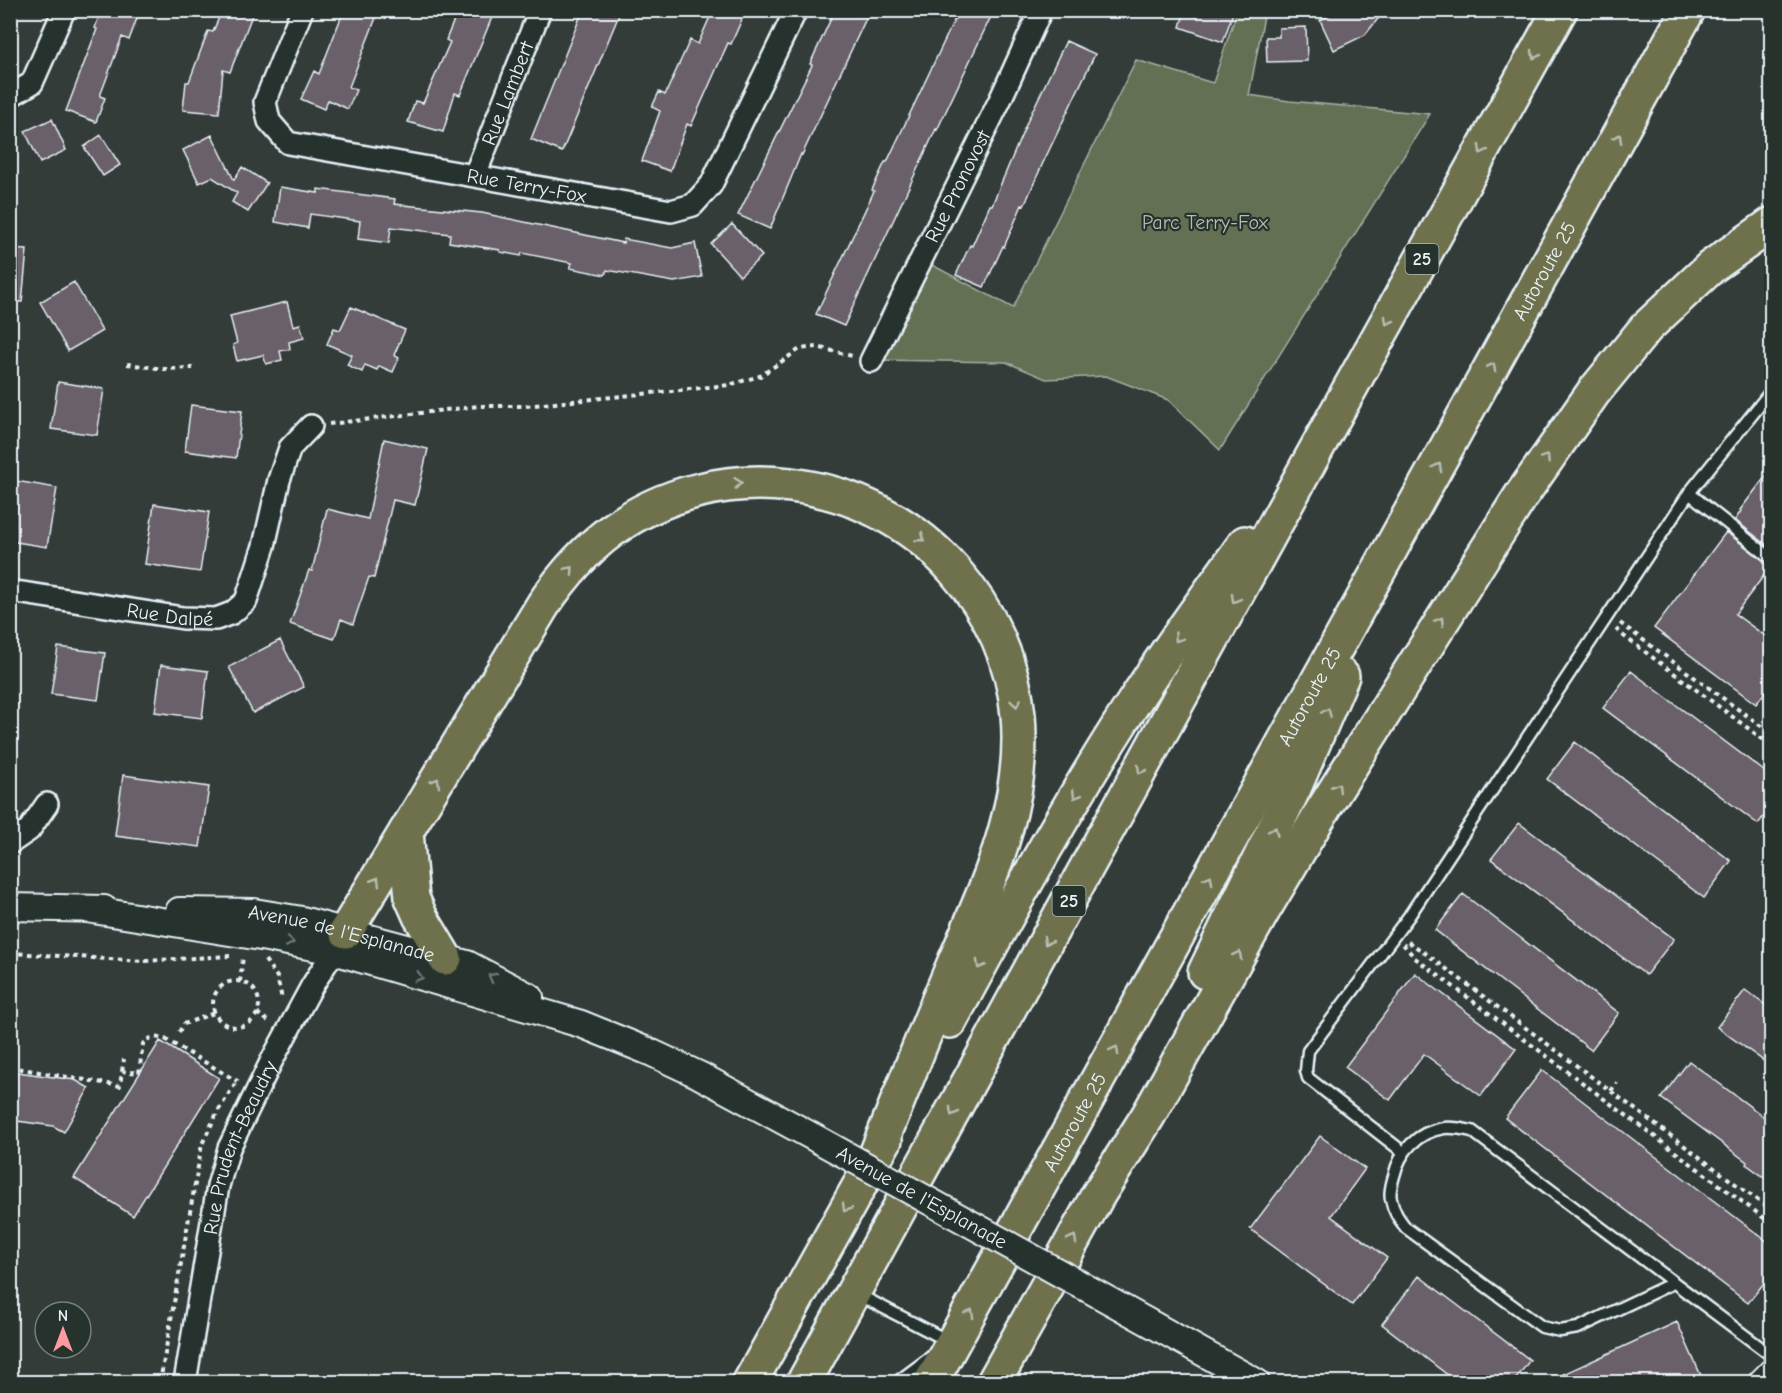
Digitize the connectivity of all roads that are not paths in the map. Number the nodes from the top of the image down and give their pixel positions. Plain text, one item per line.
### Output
1 (64, 10) edge
2 (302, 10) edge
3 (540, 10) edge
4 (796, 10) edge
5 (1041, 10) edge
6 (1560, 10) edge
7 (1688, 10) edge
8 (10, 96) edge
9 (475, 175) junction
10 (1772, 224) edge
11 (871, 361) road end
12 (1772, 390) edge
13 (1333, 419) junction
14 (310, 426) road end
15 (1689, 494) junction
16 (1411, 515) junction
17 (1772, 559) edge
18 (10, 591) edge
19 (47, 804) dead end
20 (406, 832) junction
21 (10, 843) edge
22 (10, 907) edge
23 (340, 941) junction
24 (445, 958) junction
25 (581, 1024) junction
26 (1403, 1152) junction
27 (875, 1157) junction
28 (1098, 1195) junction
29 (1673, 1283) junction
30 (854, 1292) junction
31 (953, 1343) junction
32 (1772, 1356) edge
33 (1772, 1373) edge
34 (184, 1383) edge
35 (750, 1383) edge
36 (804, 1383) edge
37 (897, 1383) edge
38 (931, 1383) edge
39 (994, 1383) edge
40 (1256, 1383) edge
41 (1764, 1383) edge

1 - 8 street
2 - 9 street, Rue Terry-Fox
3 - 9 street, Rue Lambert
4 - 9 street, Rue Terry-Fox
5 - 11 street, Rue Pronovost
6 -> 13 highway, 25
16 -> 7 highway, Autoroute 25
28 -> 10 highway
12 - 15 lane
13 -> 27 highway
13 -> 30 highway, 25
14 - 18 street, Rue Dalpé
15 - 17 lane
15 - 26 lane
28 -> 16 highway
31 -> 16 highway, Autoroute 25
19 - 21 street
23 -> 20 highway
20 - 24 highway
20 -> 27 highway
22 - 23 street, Avenue de l'Esplanade
23 - 24 street, Avenue de l'Esplanade
23 -> 25 street, Avenue de l'Esplanade
23 - 34 street, Rue Prudent-Beaudry
25 -> 24 street, Avenue de l'Esplanade
25 - 40 street, Avenue de l'Esplanade, bridge
26 - 29 lane
26 - 29 lane
27 -> 35 highway
39 -> 28 highway
29 - 32 lane
30 - 31 lane
30 - 36 highway, 25
31 - 37 lane
31 - 38 highway, Autoroute 25
33 - 41 street

